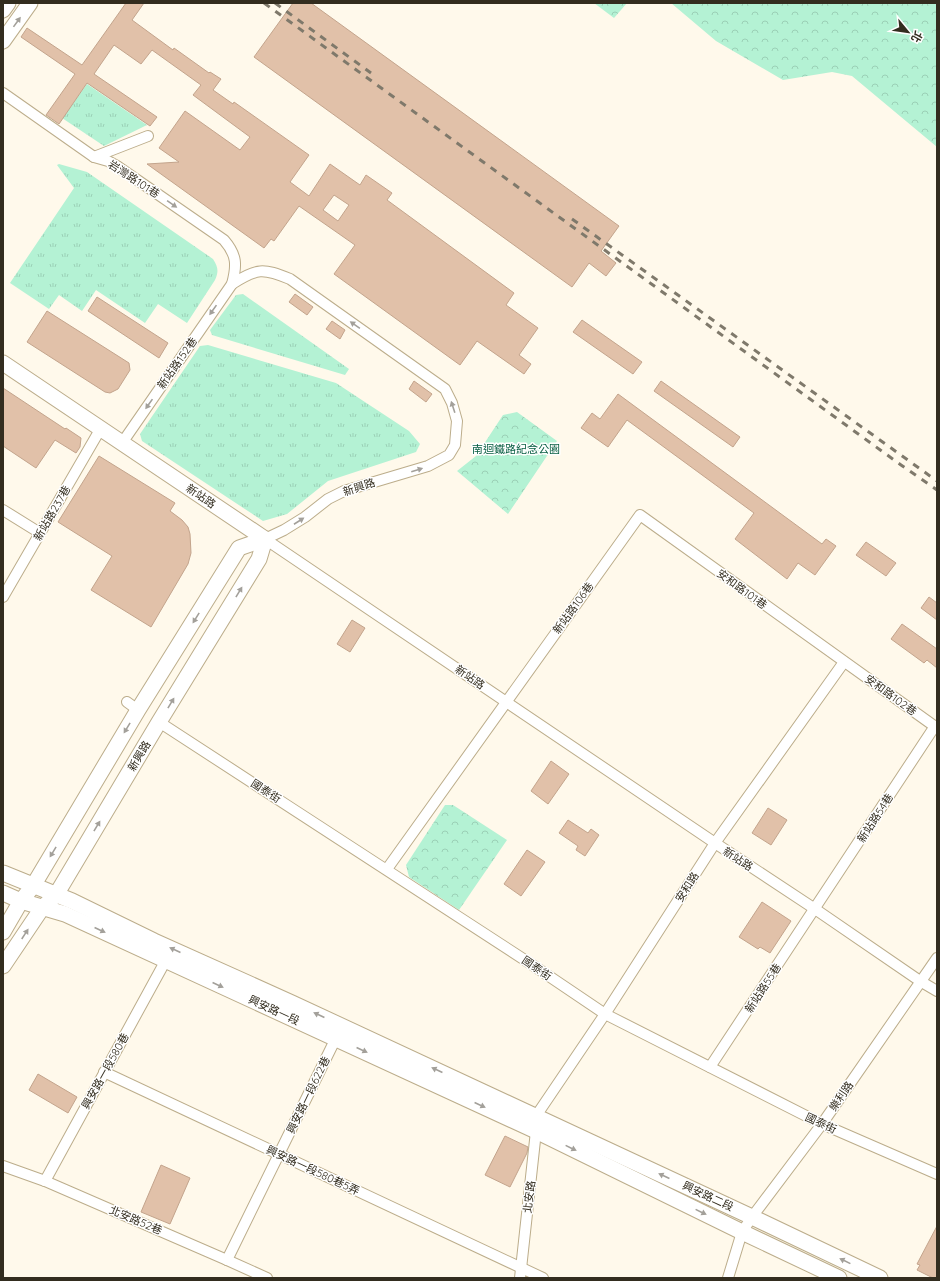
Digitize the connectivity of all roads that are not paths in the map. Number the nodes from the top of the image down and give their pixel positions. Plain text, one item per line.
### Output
1 (8, 3) edge
2 (30, 3) edge
3 (3, 10) edge
4 (3, 41) edge
5 (3, 93) edge
6 (148, 136) dead end
7 (94, 157) junction
8 (232, 284) junction
9 (3, 363) edge
10 (100, 428) junction
11 (122, 443) junction
12 (3, 510) edge
13 (640, 516) joint
14 (40, 533) junction
15 (264, 539) junction
16 (3, 597) edge
17 (844, 662) junction
18 (507, 702) junction
19 (159, 722) junction
20 (936, 727) edge
21 (715, 843) junction
22 (3, 867) edge
23 (387, 869) junction
24 (3, 873) edge
25 (18, 880) junction
26 (33, 886) junction
27 (56, 895) junction
28 (9, 896) edge
29 (42, 908) junction
30 (815, 909) junction
31 (3, 932) edge
32 (937, 958) edge
33 (166, 960) junction
34 (3, 966) edge
35 (920, 981) junction
36 (937, 991) edge
37 (605, 1014) junction
38 (336, 1038) junction
39 (710, 1067) junction
40 (104, 1072) junction
41 (536, 1123) junction
42 (822, 1124) junction
43 (279, 1154) junction
44 (3, 1166) edge
45 (937, 1174) edge
46 (45, 1181) junction
47 (752, 1217) junction
48 (742, 1232) junction
49 (228, 1260) junction
50 (520, 1273) edge
51 (267, 1278) edge
52 (543, 1278) edge
53 (728, 1278) edge
54 (840, 1278) edge
55 (880, 1278) edge

1 - 3 street
4 -> 2 street
5 - 7 street, 岩灣路101巷
6 - 7 street
7 -> 8 street, 岩灣路101巷
8 -> 11 street, 新站路152巷
15 -> 8 street, 新興路
9 - 10 street, 新站路
10 - 11 street, 新站路
10 - 14 street, 新站路237巷
11 - 15 street, 新站路
12 - 14 street
13 - 17 street, 安和路101巷
13 - 18 street, 新站路106巷
14 - 16 street, 新站路237巷
15 - 18 street, 新站路
19 -> 15 street, 新興路
15 -> 26 street, 新興路
17 - 20 street, 安和路102巷
17 - 21 street, 安和路
18 - 21 street, 新站路
18 - 23 street, 新站路106巷
19 - 23 street, 國泰街
27 -> 19 street, 新興路
20 - 30 street, 新站路54巷
21 - 30 street, 新站路
21 - 37 street, 安和路
22 - 25 street, 興安路一段
23 - 37 street, 國泰街
24 - 25 street, 興安路一段
25 - 26 street, 興安路一段
25 - 28 street, 新興路
26 - 27 street, 興安路一段
26 - 28 street, 新興路
27 - 29 street, 新興路
41 -> 27 street, 興安路一段
28 - 29 street, 興安路一段
28 - 31 street, 新興路
29 -> 33 street, 興安路一段
34 -> 29 street, 新興路
30 - 35 street, 新站路
30 - 39 street, 新站路55巷
32 - 35 street, 樂利路
33 -> 38 street, 興安路一段
33 - 40 street, 興安路一段580巷
35 - 36 street, 新站路
35 - 42 street, 樂利路
37 - 39 street, 國泰街
37 - 41 street, 安和路
38 -> 41 street, 興安路一段
38 - 43 street, 興安路一段622巷
39 - 42 street, 國泰街
40 - 43 street, 興安路一段580巷5弄
40 - 46 street, 興安路一段580巷
47 -> 41 street, 興安路二段
41 -> 48 street, 興安路二段
41 - 50 street, 北安路
42 - 45 street, 國泰街
42 - 47 street, 樂利路
43 - 49 street, 興安路一段622巷
43 - 50 street, 興安路一段580巷5弄
44 - 46 street, 北安路52巷
46 - 49 street, 北安路52巷
47 - 48 street, 樂利路
55 -> 47 street, 興安路二段
48 - 53 street, 樂利路
48 - 54 street, 興安路二段
49 - 51 street, 北安路52巷
50 - 52 street, 興安路一段580巷5弄

